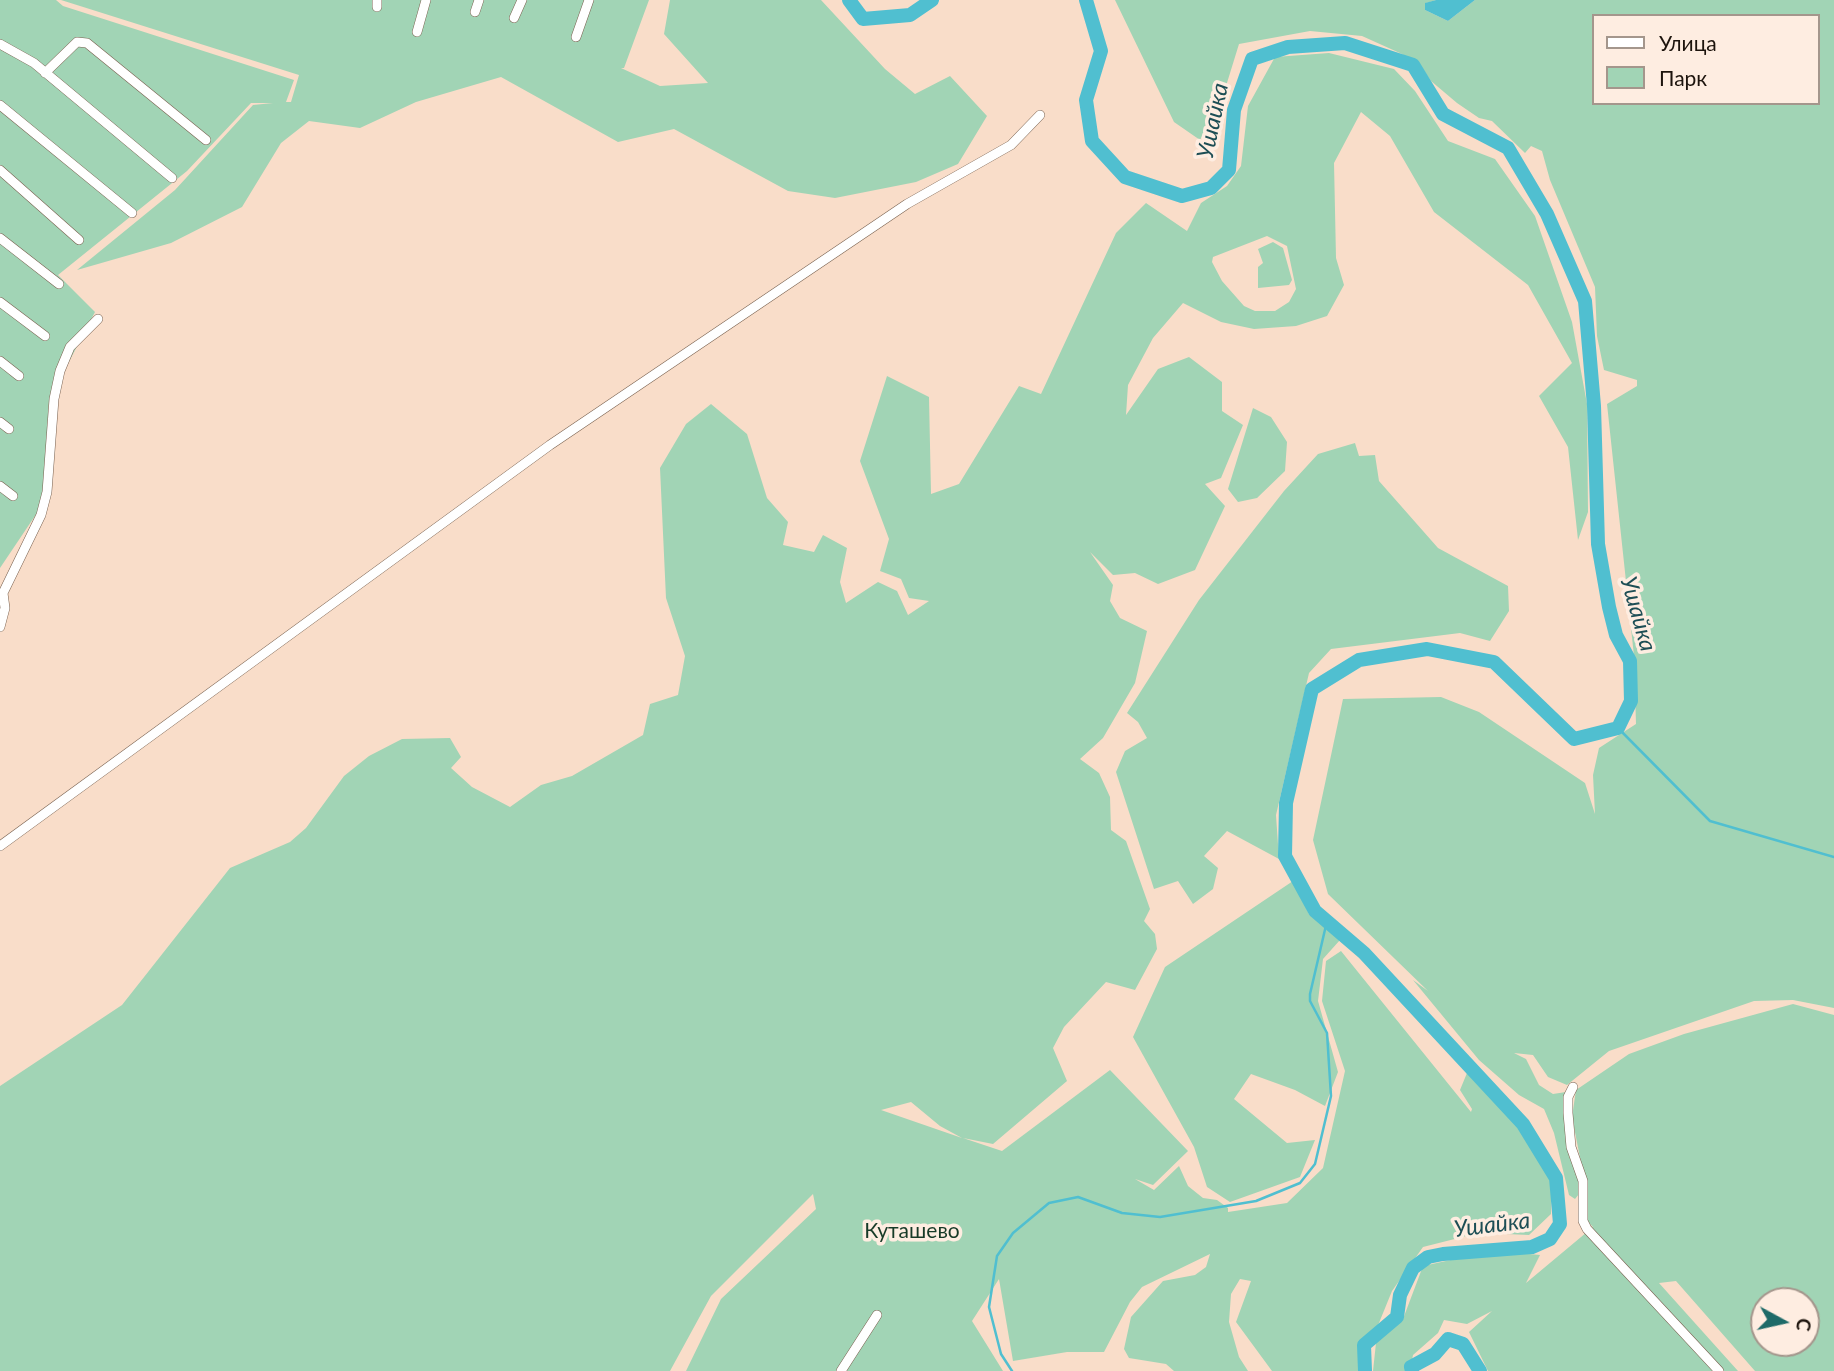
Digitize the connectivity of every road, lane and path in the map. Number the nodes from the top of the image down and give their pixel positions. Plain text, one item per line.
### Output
1 (426, 0) edge
2 (479, 0) edge
3 (522, 0) edge
4 (589, 0) edge
5 (475, 12) dead end
6 (514, 18) dead end
7 (417, 32) dead end
8 (576, 37) dead end
9 (0, 44) edge
10 (45, 73) junction
11 (0, 105) edge
12 (1040, 115) dead end
13 (206, 141) dead end
14 (0, 170) edge
15 (172, 178) dead end
16 (132, 213) dead end
17 (0, 238) edge
18 (79, 240) dead end
19 (59, 284) dead end
20 (0, 302) edge
21 (98, 319) dead end
22 (45, 336) dead end
23 (0, 361) edge
24 (19, 376) dead end
25 (0, 422) edge
26 (9, 429) dead end
27 (0, 486) edge
28 (13, 496) dead end
29 (3, 607) edge
30 (0, 627) edge
31 (0, 846) edge
32 (1573, 1087) dead end
33 (877, 1315) dead end
34 (842, 1371) edge
35 (1719, 1371) edge

1 - 7 street
2 - 5 street
3 - 6 street
4 - 8 street
9 - 10 street
10 - 13 street
10 - 15 street
11 - 16 street
12 - 31 street
14 - 18 street
17 - 19 street
20 - 22 street
21 - 29 street
23 - 24 street
25 - 26 street
27 - 28 street
29 - 30 street
32 - 35 street
33 - 34 street

